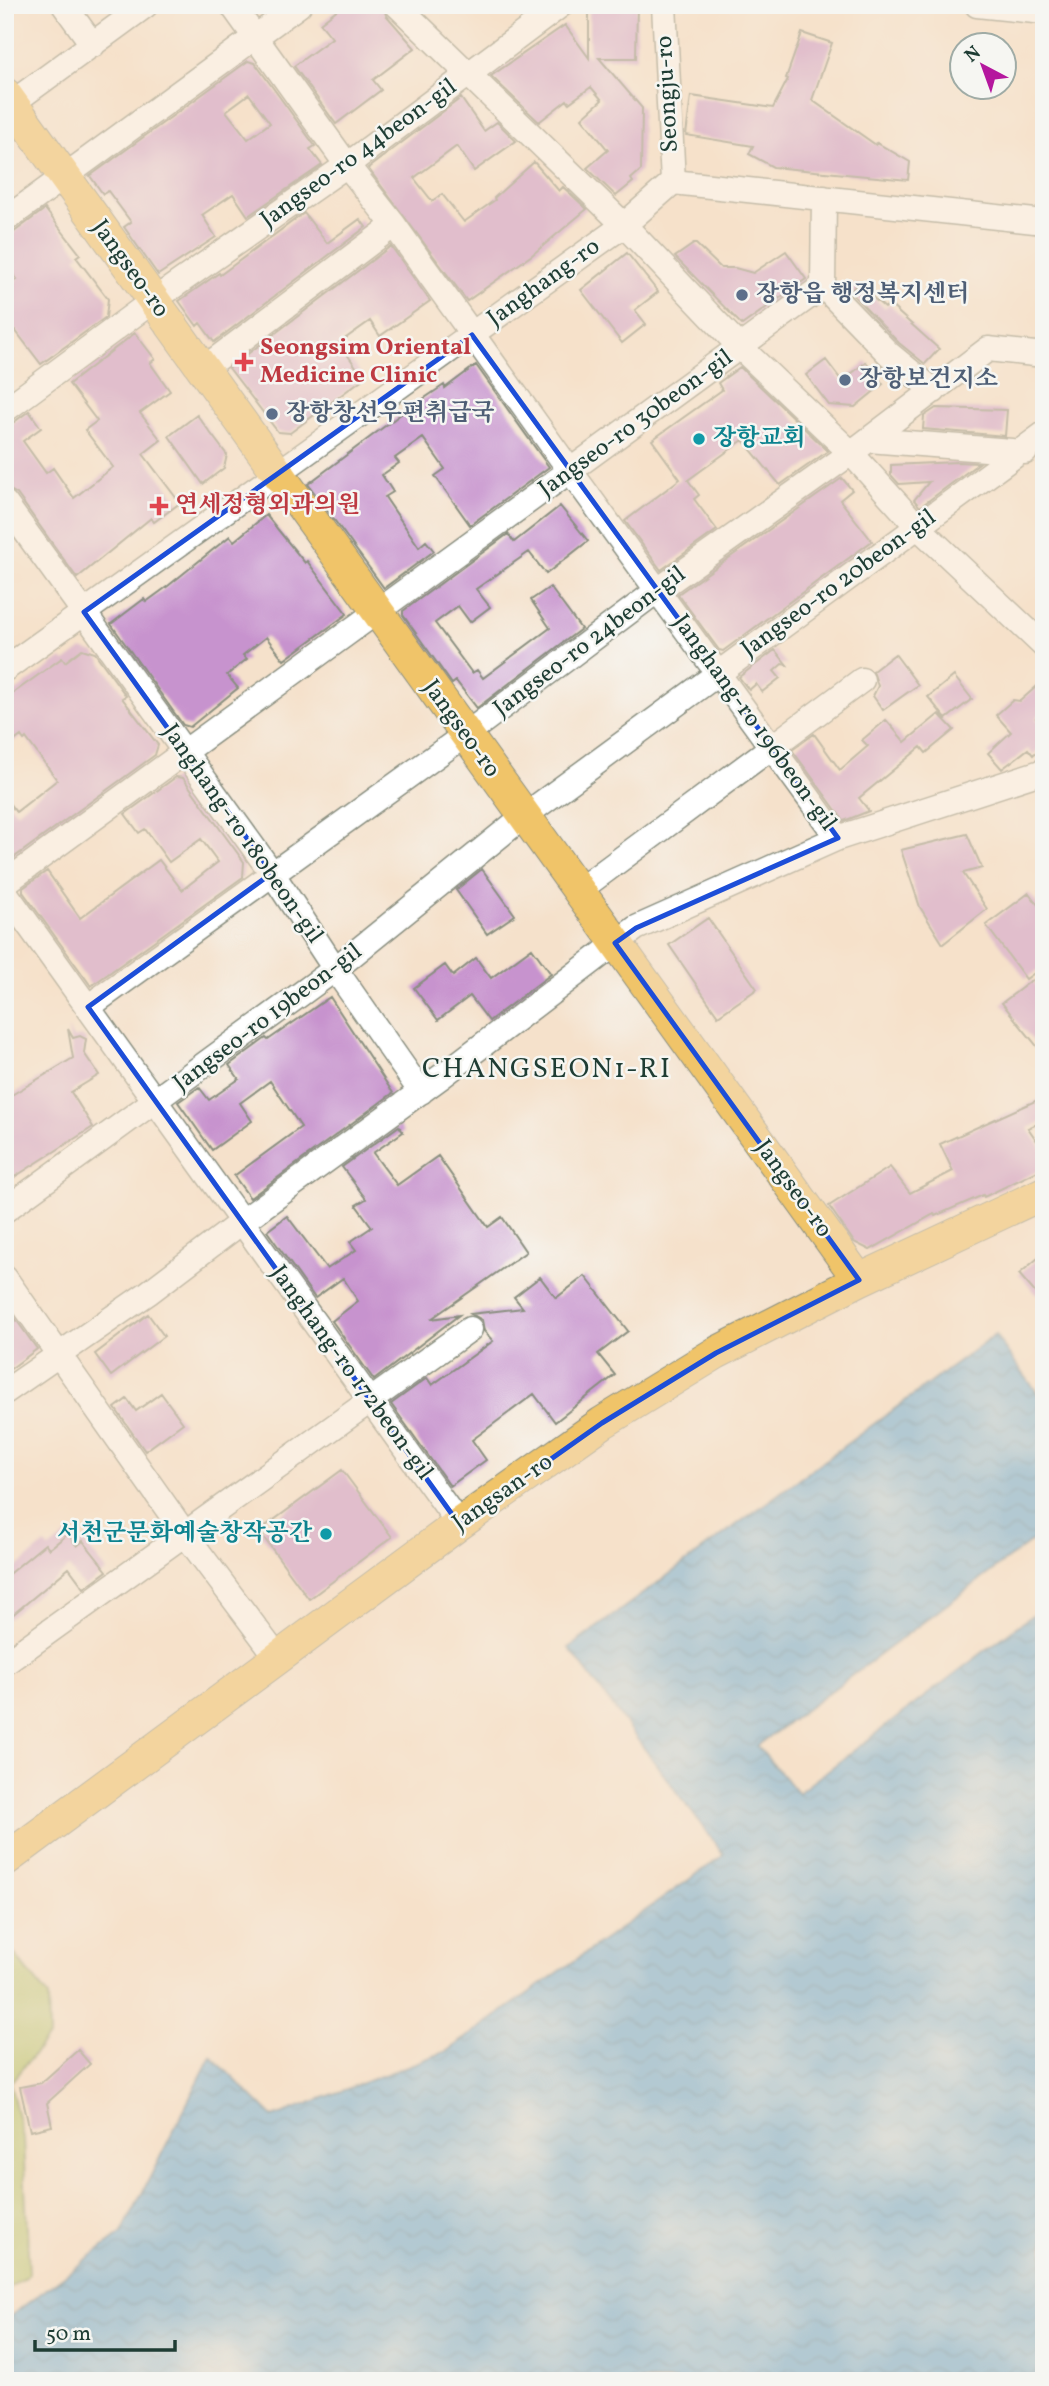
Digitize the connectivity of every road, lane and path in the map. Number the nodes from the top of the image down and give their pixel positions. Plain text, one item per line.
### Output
1 (64, 5) edge
2 (146, 5) edge
3 (232, 5) edge
4 (299, 5) edge
5 (397, 5) edge
6 (561, 5) edge
7 (664, 5) edge
8 (977, 5) edge
9 (1044, 12) edge
10 (255, 37) junction
11 (93, 45) junction
12 (468, 75) junction
13 (8, 99) edge
14 (348, 165) junction
15 (64, 178) junction
16 (673, 182) junction
17 (824, 198) junction
18 (5, 220) edge
19 (1044, 222) edge
20 (394, 225) junction
21 (624, 225) junction
22 (823, 286) junction
23 (154, 300) junction
24 (472, 335) junction
25 (741, 348) junction
26 (1044, 355) edge
27 (203, 369) junction
28 (934, 391) junction
29 (5, 410) edge
30 (1044, 434) edge
31 (860, 446) junction
32 (1032, 452) edge
33 (571, 472) junction
34 (276, 473) junction
35 (5, 503) edge
36 (918, 527) junction
37 (657, 590) junction
38 (84, 612) junction
39 (377, 613) junction
40 (1044, 646) edge
41 (5, 669) edge
42 (717, 673) junction
43 (862, 680) dead end
44 (465, 735) junction
45 (772, 749) junction
46 (184, 750) junction
47 (1044, 771) edge
48 (524, 816) junction
49 (838, 838) junction
50 (272, 873) junction
51 (5, 883) edge
52 (578, 891) junction
53 (5, 892) edge
54 (615, 943) junction
55 (335, 969) junction
56 (88, 1007) junction
57 (421, 1092) junction
58 (156, 1102) junction
59 (1044, 1193) edge
60 (5, 1210) edge
61 (243, 1221) junction
62 (5, 1278) edge
63 (859, 1280) junction
64 (470, 1329) dead end
65 (59, 1353) junction
66 (5, 1392) edge
67 (370, 1400) junction
68 (459, 1524) junction
69 (185, 1534) junction
70 (278, 1658) junction
71 (5, 1663) edge
72 (5, 1860) edge

1 - 11 street
2 - 11 street
3 - 10 street, Janghang-ro 196beon-gil
4 - 10 street
5 - 12 street
6 - 12 street, Jangseo-ro 44beon-gil
7 - 16 street, Seongju-ro
8 - 9 street
10 - 14 street, Janghang-ro 196beon-gil
10 - 15 street
11 - 13 street
12 - 14 street, Jangseo-ro 44beon-gil
12 - 21 street
13 - 15 main road, Jangseo-ro
14 - 20 street, Janghang-ro 196beon-gil
14 - 23 street, Jangseo-ro 44beon-gil
15 - 18 street
15 - 23 main road, Jangseo-ro
16 - 17 street
16 - 21 street, Janghang-ro
17 - 19 street
17 - 22 street
20 - 24 street, Janghang-ro 196beon-gil
20 - 27 street
21 - 24 street, Janghang-ro
21 - 25 street
22 - 25 street, Jangseo-ro 30beon-gil
22 - 28 street
23 - 27 main road, Jangseo-ro
23 - 29 street, Jangseo-ro 44beon-gil
24 - 33 street, Janghang-ro 196beon-gil
24 - 34 street, Janghang-ro
25 - 31 street
25 - 33 street, Jangseo-ro 30beon-gil
26 - 28 street, Jangseo-ro 24beon-gil
27 - 34 main road, Jangseo-ro
28 - 31 street, Jangseo-ro 24beon-gil
30 - 32 street, Jangseo-ro 20beon-gil
31 - 32 street
31 - 36 street
31 - 37 street, Jangseo-ro 24beon-gil
32 - 36 street, Jangseo-ro 20beon-gil
33 - 37 street, Janghang-ro 196beon-gil
33 - 39 street, Jangseo-ro 30beon-gil
34 - 38 street, Janghang-ro
34 - 39 main road, Jangseo-ro
35 - 38 street, Janghang-ro 180beon-gil
36 - 40 street
36 - 42 street, Jangseo-ro 20beon-gil
37 - 42 street, Janghang-ro 196beon-gil
37 - 44 street, Jangseo-ro 24beon-gil
38 - 41 street, Janghang-ro
38 - 46 street, Janghang-ro 180beon-gil
39 - 44 main road, Jangseo-ro
39 - 46 street, Jangseo-ro 30beon-gil
42 - 45 street, Janghang-ro 196beon-gil
42 - 48 street, Jangseo-ro 20beon-gil
43 - 45 street
44 - 48 main road, Jangseo-ro
44 - 50 street, Jangseo-ro 24beon-gil
45 - 49 street, Janghang-ro 196beon-gil
45 - 52 street
46 - 50 street, Janghang-ro 180beon-gil
46 - 51 street, Jangseo-ro 30beon-gil
47 - 49 street
48 - 52 main road, Jangseo-ro
48 - 55 street, Jangseo-ro 19beon-gil
49 - 54 street
50 - 55 street, Janghang-ro 180beon-gil
50 - 56 street, Jangseo-ro 24beon-gil
52 - 54 main road, Jangseo-ro
53 - 56 street, Janghang-ro 172beon-gil
54 - 57 street
54 - 63 main road, Jangseo-ro
55 - 57 street, Janghang-ro 180beon-gil
55 - 58 street, Jangseo-ro 19beon-gil
56 - 58 street, Janghang-ro 172beon-gil
57 - 61 street
58 - 60 street, Jangseo-ro 19beon-gil
58 - 61 street, Janghang-ro 172beon-gil
59 - 63 main road, Jangsan-ro
61 - 65 street
61 - 67 street, Janghang-ro 172beon-gil
62 - 65 street
63 - 68 main road, Jangsan-ro
64 - 67 street
65 - 66 street
65 - 69 street
67 - 68 street, Janghang-ro 172beon-gil
67 - 69 street
68 - 70 main road, Jangsan-ro
69 - 70 street
69 - 71 street
70 - 72 main road, Jangsan-ro

